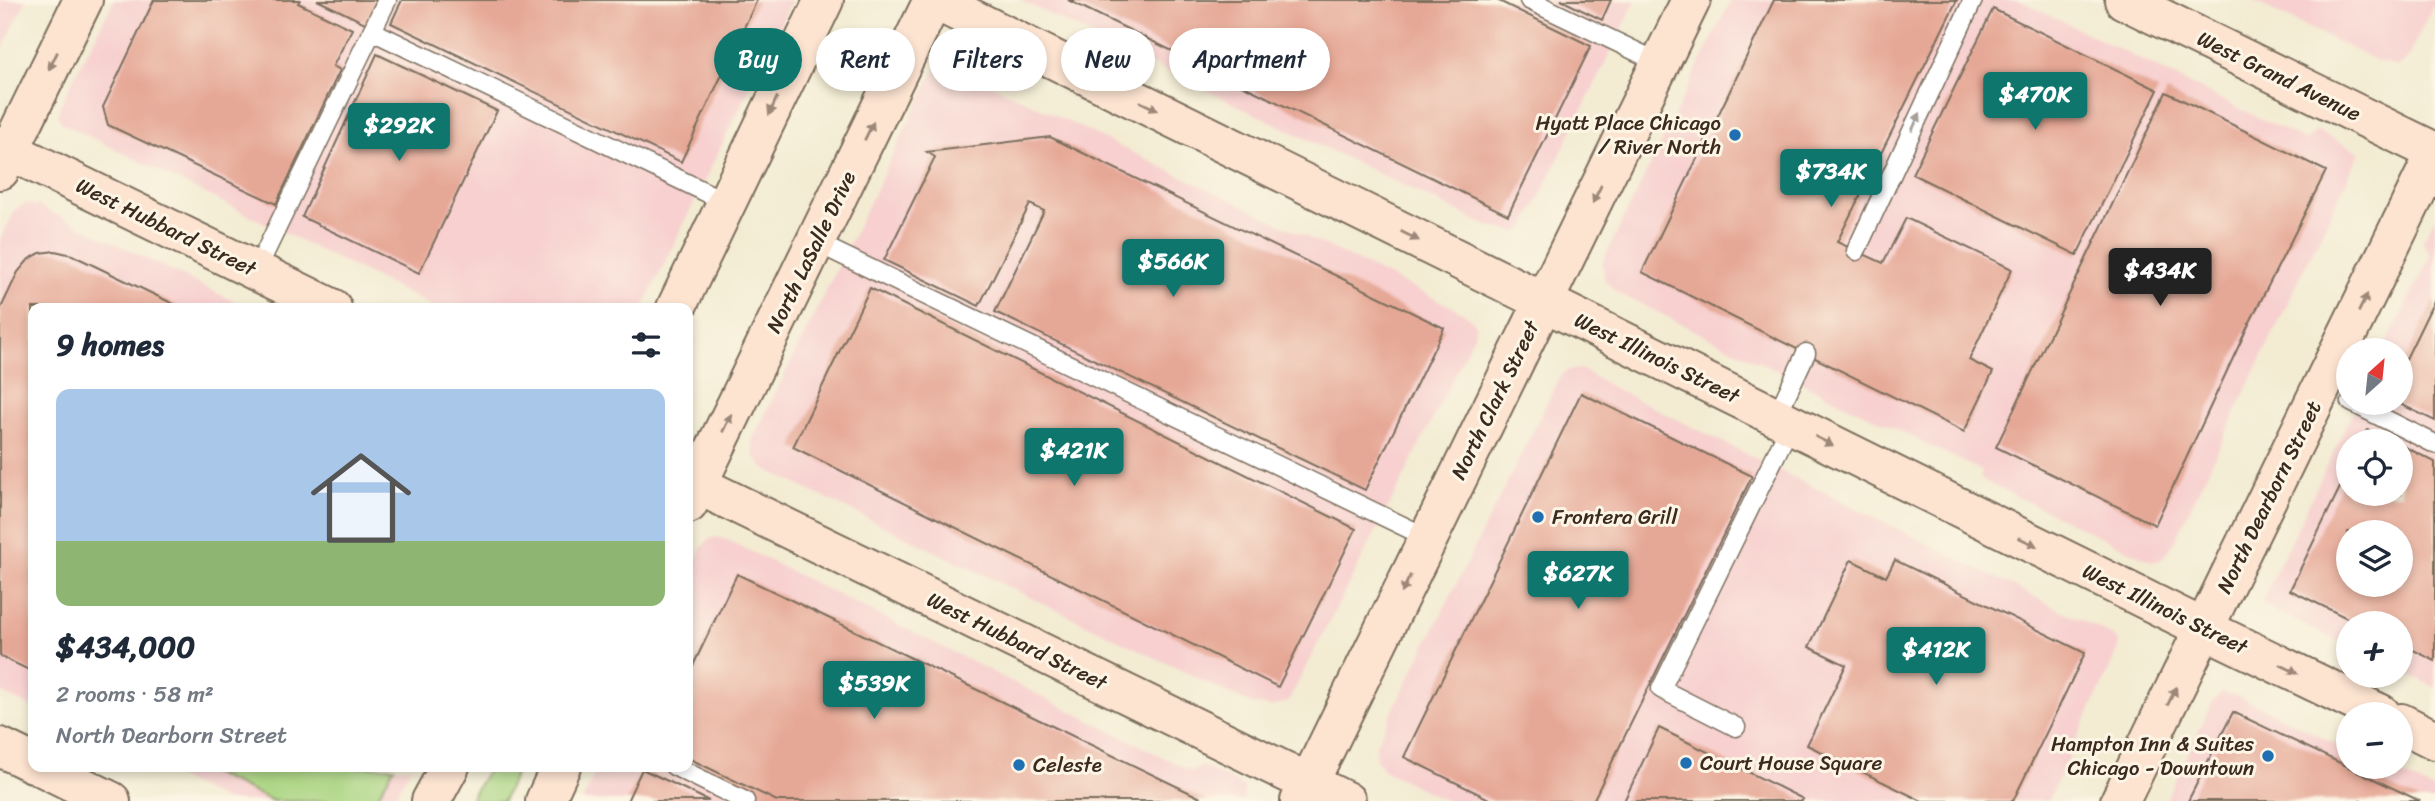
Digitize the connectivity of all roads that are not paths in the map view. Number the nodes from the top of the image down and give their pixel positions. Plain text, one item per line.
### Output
1 (83, 0) edge
2 (387, 0) edge
3 (824, 0) edge
4 (933, 0) edge
5 (1529, 0) edge
6 (1691, 0) edge
7 (1973, 0) edge
8 (2124, 0) edge
9 (372, 31) junction
10 (1660, 63) junction
11 (2435, 153) edge
12 (3, 156) edge
13 (727, 203) junction
14 (816, 242) junction
15 (1856, 251) dead end
16 (256, 271) junction
17 (1543, 302) junction
18 (322, 303) edge
19 (678, 303) edge
20 (2364, 338) edge
21 (1806, 353) dead end
22 (2336, 406) edge
23 (2377, 415) edge
24 (1784, 421) junction
25 (2435, 444) edge
26 (693, 486) edge
27 (693, 491) edge
28 (1428, 538) junction
29 (2205, 629) junction
30 (2356, 702) edge
31 (1736, 727) dead end
32 (2413, 729) edge
33 (2435, 740) edge
34 (0, 747) edge
35 (28, 761) edge
36 (52, 772) edge
37 (447, 772) edge
38 (558, 772) edge
39 (686, 772) edge
40 (1304, 792) edge
41 (111, 801) edge
42 (431, 801) edge
43 (545, 801) edge
44 (745, 801) edge
45 (1346, 801) edge
46 (2120, 801) edge

1 -> 12 main road
2 - 9 lane
3 -> 13 main road
14 -> 4 main road, North LaSalle Drive
4 -> 17 main road, West Illinois Street
5 - 10 lane
6 - 10 main road, North Clark Street
15 -> 7 lane
8 - 11 main road, West Grand Avenue
9 - 13 lane
9 - 16 lane
10 -> 17 main road, North Clark Street
20 -> 11 main road, North Dearborn Street
12 - 16 main road, West Hubbard Street
13 - 19 main road
26 -> 14 main road, North LaSalle Drive
14 - 28 lane
16 - 18 main road, West Hubbard Street
17 - 24 main road, West Illinois Street
17 - 28 main road, North Clark Street
21 - 24 lane
22 - 29 main road, North Dearborn Street
23 - 25 lane
24 -> 29 main road, West Illinois Street
24 - 31 lane
27 - 40 main road, West Hubbard Street
28 -> 40 main road, North Clark Street
29 -> 30 main road, West Illinois Street
46 -> 29 main road, North Dearborn Street
32 - 33 main road
34 - 35 main road
36 - 41 main road
37 - 42 main road
38 - 43 main road
39 - 44 lane
40 - 45 main road, West Hubbard Street

